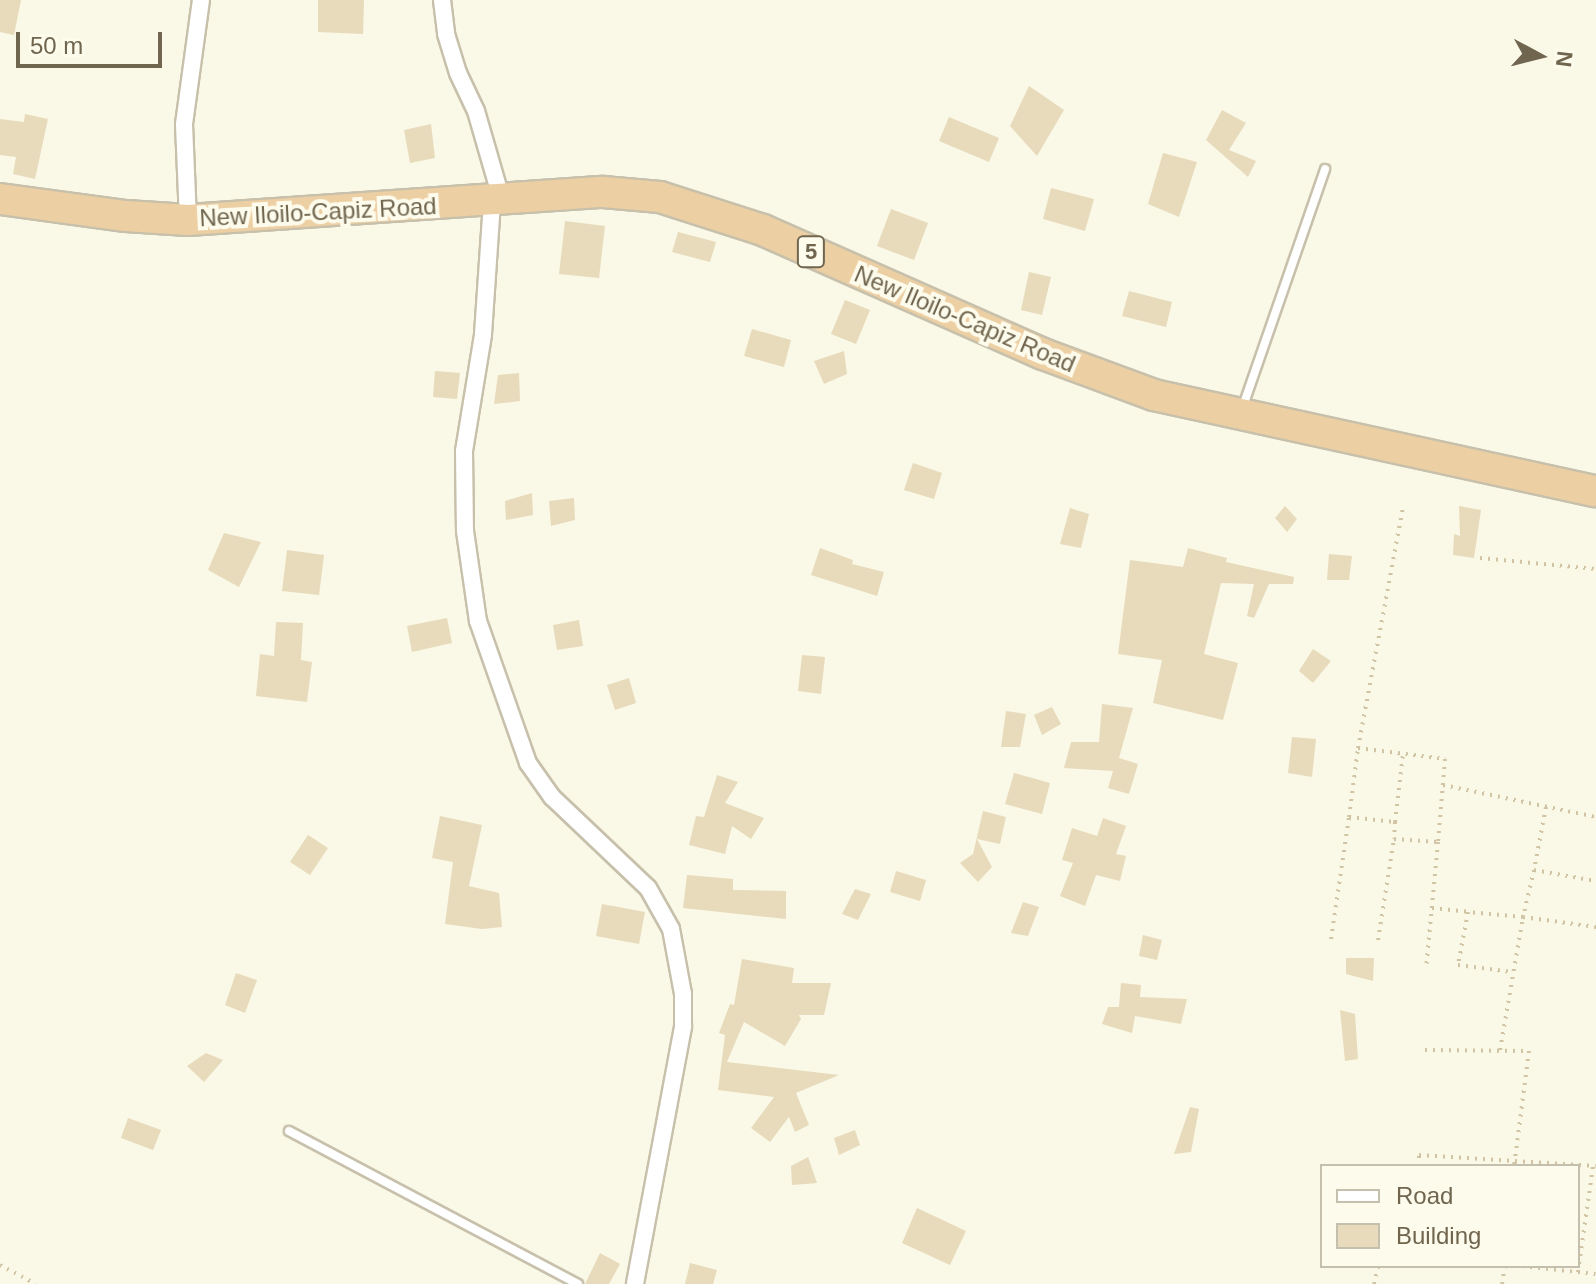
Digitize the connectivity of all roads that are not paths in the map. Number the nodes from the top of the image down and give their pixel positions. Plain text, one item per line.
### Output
1 (201, 0) edge
2 (442, 0) edge
3 (1325, 169) dead end
4 (0, 199) edge
5 (497, 201) junction
6 (188, 220) junction
7 (1241, 414) junction
8 (1596, 491) edge
9 (289, 1131) dead end
10 (578, 1284) edge
11 (635, 1284) edge

1 - 6 street
2 - 5 street
3 - 7 lane
4 - 6 highway, New Iloilo-Capiz Road / 5
5 - 6 highway, New Iloilo-Capiz Road / 5
5 - 7 highway, New Iloilo-Capiz Road / 5
5 - 11 street
7 - 8 highway, New Iloilo-Capiz Road / 5
9 - 10 lane

